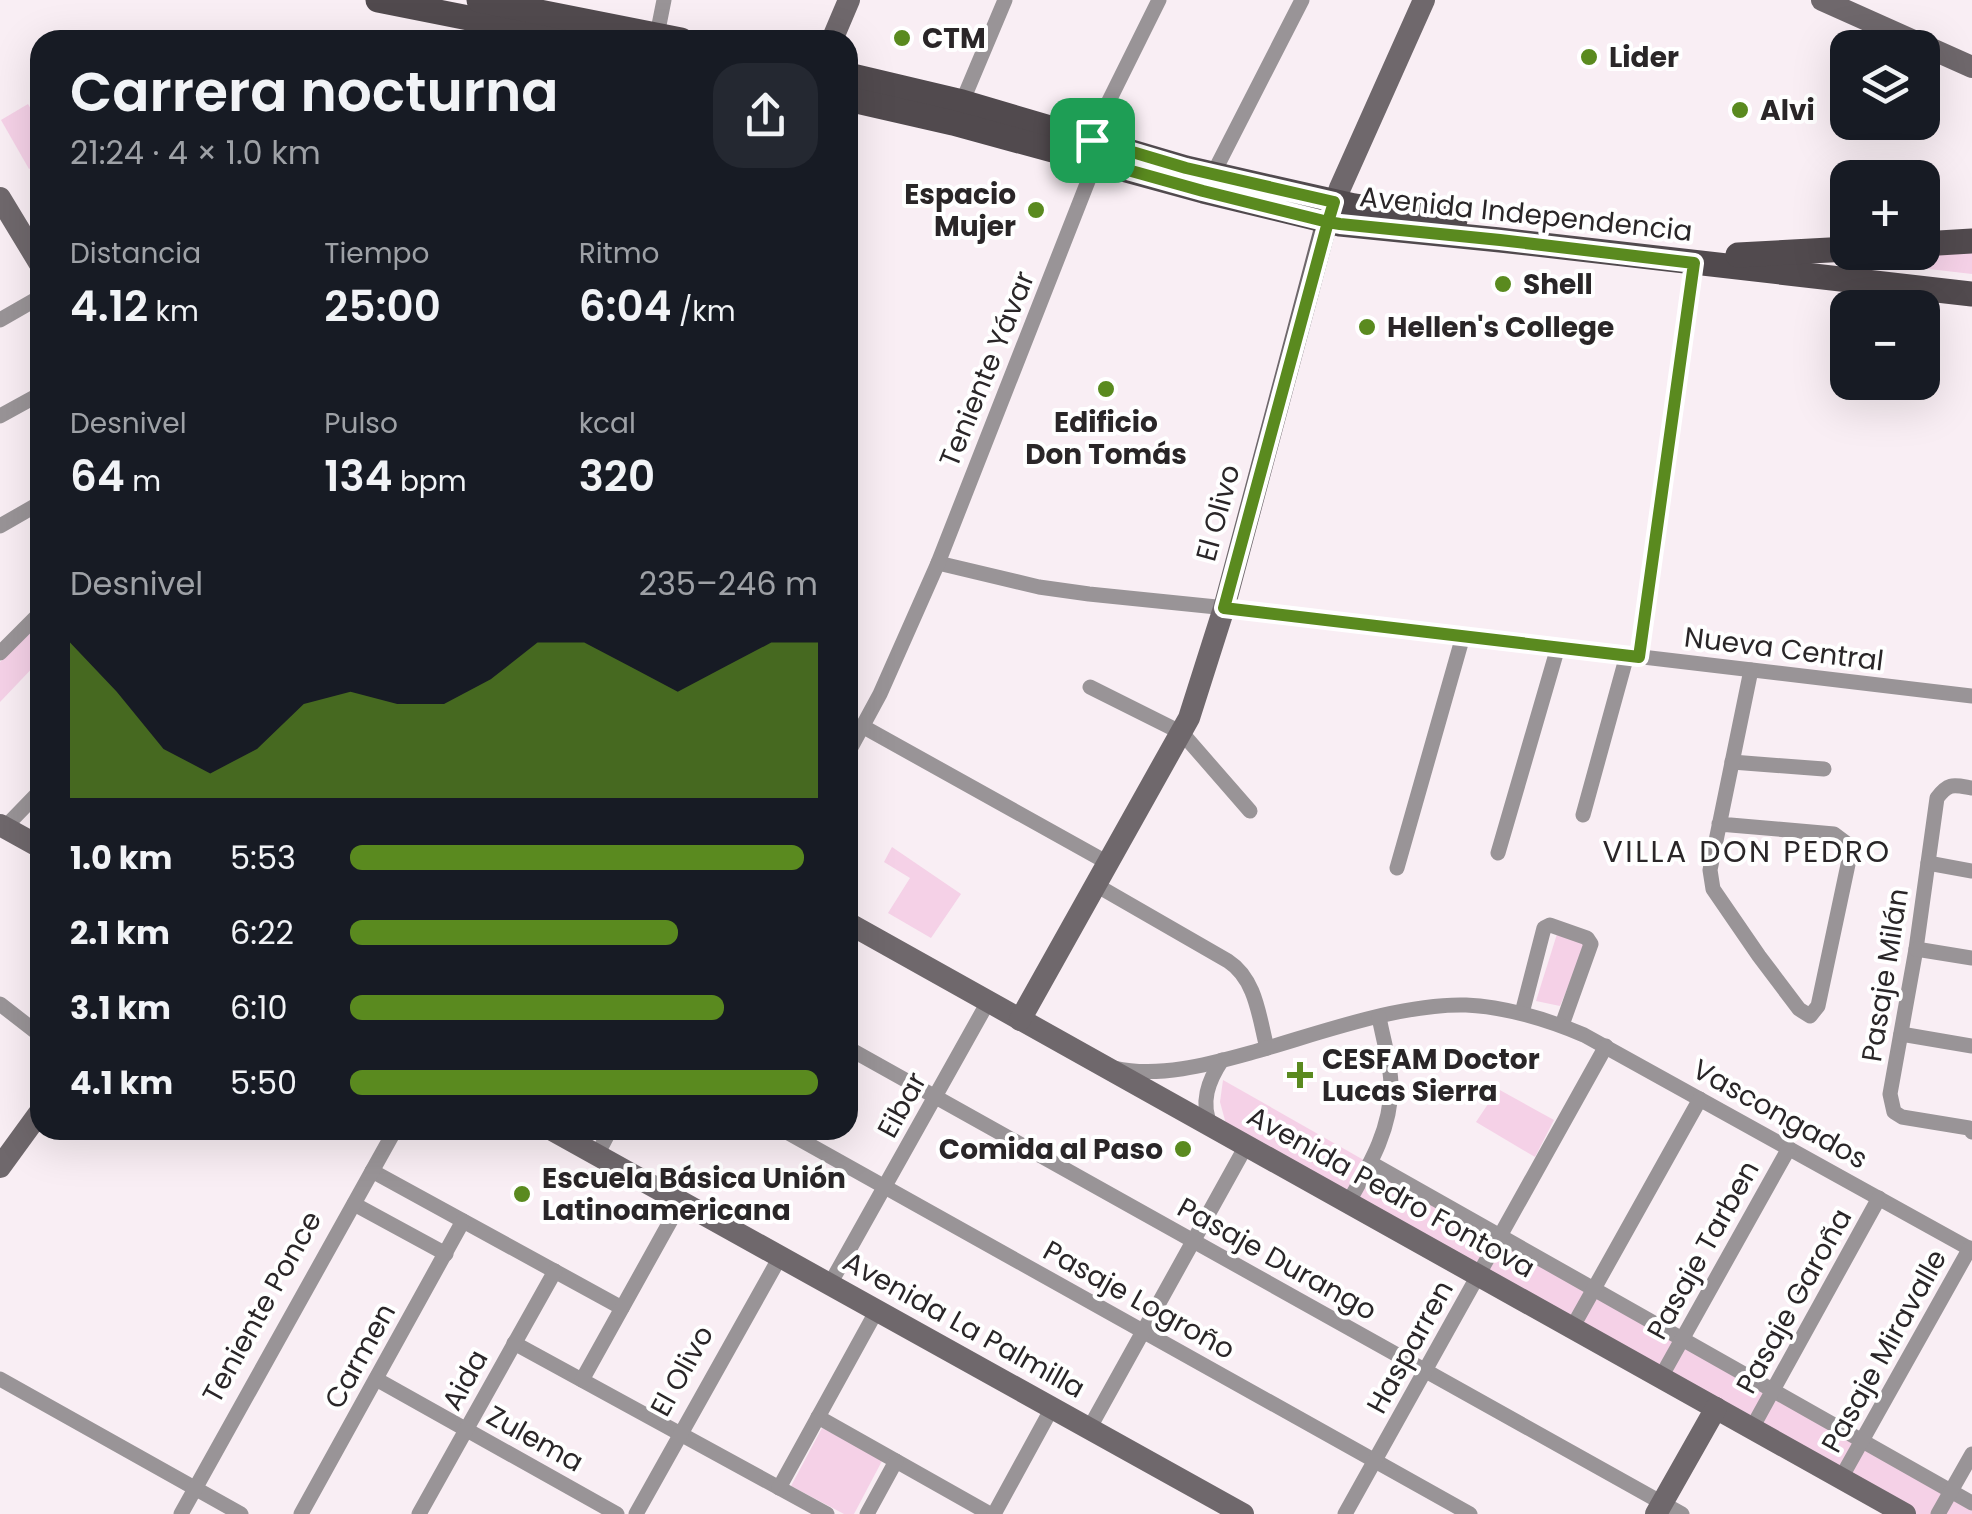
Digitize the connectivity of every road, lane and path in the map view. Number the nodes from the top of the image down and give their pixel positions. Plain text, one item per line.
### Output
1 (378, 0) edge
2 (479, 0) edge
3 (664, 0) edge
4 (848, 0) edge
5 (1004, 0) edge
6 (1159, 0) edge
7 (1302, 0) edge
8 (1424, 0) edge
9 (1822, 0) edge
10 (503, 17) edge
11 (545, 30) edge
12 (603, 30) edge
13 (664, 30) edge
14 (836, 30) edge
15 (1972, 67) edge
16 (858, 79) edge
17 (858, 100) edge
18 (958, 113) junction
19 (1092, 150) junction
20 (1213, 174) junction
21 (0, 198) edge
22 (1331, 212) junction
23 (1972, 241) edge
24 (1940, 243) edge
25 (30, 248) edge
26 (1830, 249) edge
27 (1694, 263) junction
28 (1972, 294) edge
29 (30, 303) edge
30 (0, 320) edge
31 (30, 400) edge
32 (0, 416) edge
33 (30, 510) edge
34 (0, 526) edge
35 (938, 563) junction
36 (1224, 608) junction
37 (30, 623) edge
38 (1463, 636) junction
39 (1558, 647) junction
40 (0, 653) edge
41 (1633, 656) junction
42 (1752, 670) junction
43 (1090, 687) dead end
44 (1972, 696) edge
45 (862, 726) junction
46 (1182, 733) junction
47 (858, 734) edge
48 (1732, 762) junction
49 (1824, 769) dead end
50 (1972, 788) edge
51 (30, 801) edge
52 (1250, 811) dead end
53 (1583, 815) dead end
54 (1719, 824) junction
55 (2, 826) edge
56 (30, 841) edge
57 (1498, 853) dead end
58 (1108, 863) junction
59 (1928, 863) junction
60 (1397, 868) dead end
61 (1972, 871) edge
62 (1096, 885) junction
63 (858, 930) edge
64 (1916, 949) junction
65 (1972, 958) edge
66 (988, 1002) junction
67 (0, 1004) edge
68 (1522, 1012) junction
69 (1380, 1017) junction
70 (1020, 1020) junction
71 (1562, 1026) junction
72 (30, 1027) edge
73 (1901, 1034) junction
74 (1606, 1046) junction
75 (1972, 1046) edge
76 (1268, 1048) junction
77 (858, 1054) edge
78 (1222, 1060) junction
79 (1100, 1064) junction
80 (934, 1097) junction
81 (1700, 1098) junction
82 (1972, 1110) edge
83 (30, 1125) edge
84 (1212, 1126) junction
85 (1970, 1130) edge
86 (390, 1140) edge
87 (570, 1140) edge
88 (605, 1140) edge
89 (801, 1140) edge
90 (1246, 1146) junction
91 (1789, 1148) junction
92 (597, 1155) junction
93 (1371, 1163) junction
94 (1, 1164) edge
95 (372, 1172) junction
96 (884, 1187) junction
97 (1879, 1198) junction
98 (681, 1202) junction
99 (1348, 1202) junction
100 (354, 1204) junction
101 (464, 1221) junction
102 (1500, 1236) junction
103 (1193, 1241) junction
104 (1971, 1249) edge
105 (446, 1254) junction
106 (780, 1257) junction
107 (554, 1271) junction
108 (1478, 1275) junction
109 (830, 1284) junction
110 (1594, 1289) junction
111 (622, 1308) junction
112 (876, 1310) junction
113 (1572, 1328) junction
114 (1143, 1332) junction
115 (1682, 1339) junction
116 (514, 1343) junction
117 (1425, 1371) junction
118 (1661, 1377) junction
119 (0, 1379) edge
120 (376, 1379) junction
121 (582, 1380) junction
122 (1773, 1390) junction
123 (1052, 1408) junction
124 (1716, 1408) junction
125 (818, 1417) junction
126 (1089, 1428) junction
127 (1752, 1428) junction
128 (466, 1430) junction
129 (681, 1434) junction
130 (1862, 1441) junction
131 (1972, 1454) edge
132 (896, 1461) junction
133 (1375, 1461) junction
134 (1842, 1478) junction
135 (196, 1488) junction
136 (778, 1488) junction
137 (1951, 1491) junction
138 (1972, 1503) edge
139 (1211, 1506) edge
140 (1667, 1510) edge
141 (181, 1514) edge
142 (241, 1514) edge
143 (301, 1514) edge
144 (419, 1514) edge
145 (617, 1514) edge
146 (636, 1514) edge
147 (826, 1514) edge
148 (867, 1514) edge
149 (992, 1514) edge
150 (1243, 1514) edge
151 (1345, 1514) edge
152 (1470, 1514) edge
153 (1905, 1514) edge
154 (1938, 1514) edge

1 - 10 main road
2 - 10 main road
3 - 13 street
4 - 14 street
5 - 18 street
6 - 19 street, Teniente Yávar
7 - 20 street
8 - 22 street, El Olivo
9 - 15 street
10 - 11 main road
10 - 12 main road
16 - 18 main road, Avenida Independencia
17 - 18 main road, Avenida Independencia
18 - 19 main road, Avenida Independencia
19 - 20 main road, Avenida Independencia
19 - 22 main road, Avenida Independencia
19 - 35 street, Teniente Yávar
20 - 22 main road, Avenida Independencia
21 - 25 street
22 - 26 main road, Avenida Independencia
22 - 27 main road, Avenida Independencia
22 - 36 street, El Olivo
23 - 24 main road
27 - 28 main road, Avenida Independencia
27 - 41 street
29 - 30 street
31 - 32 street
33 - 34 street
35 - 36 street, Nueva Central
35 - 45 street, Teniente Yávar
36 - 38 street, Nueva Central
36 - 46 street, El Olivo
37 - 40 street
38 - 39 street, Nueva Central
38 - 60 street
39 - 41 street, Nueva Central
39 - 57 street
41 - 42 street, Nueva Central
41 - 53 street
42 - 44 street, Nueva Central
42 - 48 street
43 - 46 street
45 - 47 street, Teniente Yávar
45 - 58 street
46 - 52 street
46 - 58 street, El Olivo
48 - 49 street
48 - 54 street
50 - 59 street, Pasaje Milán
51 - 55 street
54 - 54 street
55 - 56 street
58 - 62 street, El Olivo
59 - 61 street
59 - 64 street, Pasaje Milán
62 - 70 street, El Olivo
62 - 76 street
63 - 66 street, Avenida Pedro Fontova
64 - 65 street
64 - 73 street, Pasaje Milán
66 - 70 street, Avenida Pedro Fontova
66 - 80 street, Eibar
67 - 72 street
68 - 69 street, Vascongados
68 - 71 street, Vascongados
68 - 71 street
69 - 76 street, Vascongados
69 - 93 street
70 - 79 street, Avenida Pedro Fontova
71 - 74 street, Vascongados
73 - 75 street
73 - 85 street, Pasaje Milán
74 - 81 street, Vascongados
74 - 102 street, Hasparren
76 - 78 street, Vascongados
77 - 80 street, Pasaje Durango
78 - 79 street, Vascongados
78 - 84 street
79 - 84 street, Avenida Pedro Fontova
80 - 96 street, Eibar
80 - 103 street, Pasaje Durango
81 - 91 street, Vascongados
81 - 110 street
82 - 85 street
83 - 94 street
84 - 90 street, Avenida Pedro Fontova
86 - 95 street, Teniente Ponce
87 - 92 street, Avenida La Palmilla
88 - 92 street
89 - 96 street, Pasaje Logroño
90 - 99 street, Avenida Pedro Fontova
90 - 103 street
91 - 97 street, Vascongados
91 - 115 street, Pasaje Tarben
92 - 98 street, Avenida La Palmilla
93 - 99 street
93 - 102 street, Avenida Pedro Fontova
95 - 100 street, Teniente Ponce
95 - 101 street
96 - 109 street, Eibar
96 - 114 street, Pasaje Logroño
97 - 104 street, Vascongados
97 - 122 street, Pasaje Garoña
98 - 106 street, Avenida La Palmilla
98 - 111 street
99 - 108 street, Avenida Pedro Fontova
100 - 105 street
100 - 135 street, Teniente Ponce
101 - 105 street, Carmen
101 - 107 street
102 - 108 street, Hasparren
102 - 110 street, Avenida Pedro Fontova
103 - 114 street
103 - 117 street, Pasaje Durango
104 - 130 street, Pasaje Miravalle
105 - 120 street, Carmen
106 - 109 street, Avenida La Palmilla
106 - 129 street, El Olivo
107 - 111 street
107 - 116 street, Aida
108 - 113 street, Avenida Pedro Fontova
108 - 117 street, Hasparren
109 - 112 street, Avenida La Palmilla
110 - 113 street
110 - 115 street, Avenida Pedro Fontova
111 - 121 street
112 - 123 street, Avenida La Palmilla
112 - 125 street
113 - 118 street, Avenida Pedro Fontova
114 - 126 street
114 - 133 street, Pasaje Logroño
115 - 118 street, Pasaje Tarben
115 - 122 street, Avenida Pedro Fontova
116 - 121 street
116 - 128 street, Aida
117 - 133 street, Hasparren
117 - 140 street, Pasaje Durango
118 - 124 street, Avenida Pedro Fontova
119 - 135 street
120 - 128 street, Zulema
120 - 143 street, Carmen
121 - 129 street
122 - 127 street, Pasaje Garoña
122 - 130 street, Avenida Pedro Fontova
123 - 126 street, Avenida La Palmilla
123 - 149 street
124 - 127 street, Avenida Pedro Fontova
124 - 140 street
125 - 132 street
125 - 136 street
126 - 139 street, Avenida La Palmilla
127 - 134 street, Avenida Pedro Fontova
128 - 144 street, Aida
128 - 145 street, Zulema
129 - 136 street
129 - 146 street, El Olivo
130 - 134 street, Pasaje Miravalle
130 - 137 street, Avenida Pedro Fontova
131 - 137 street
132 - 148 street
132 - 149 street
133 - 151 street, Hasparren
133 - 152 street, Pasaje Logroño
134 - 153 street, Avenida Pedro Fontova
135 - 141 street, Teniente Ponce
135 - 142 street
136 - 147 street
137 - 138 street, Avenida Pedro Fontova
137 - 154 street
139 - 150 street, Avenida La Palmilla

